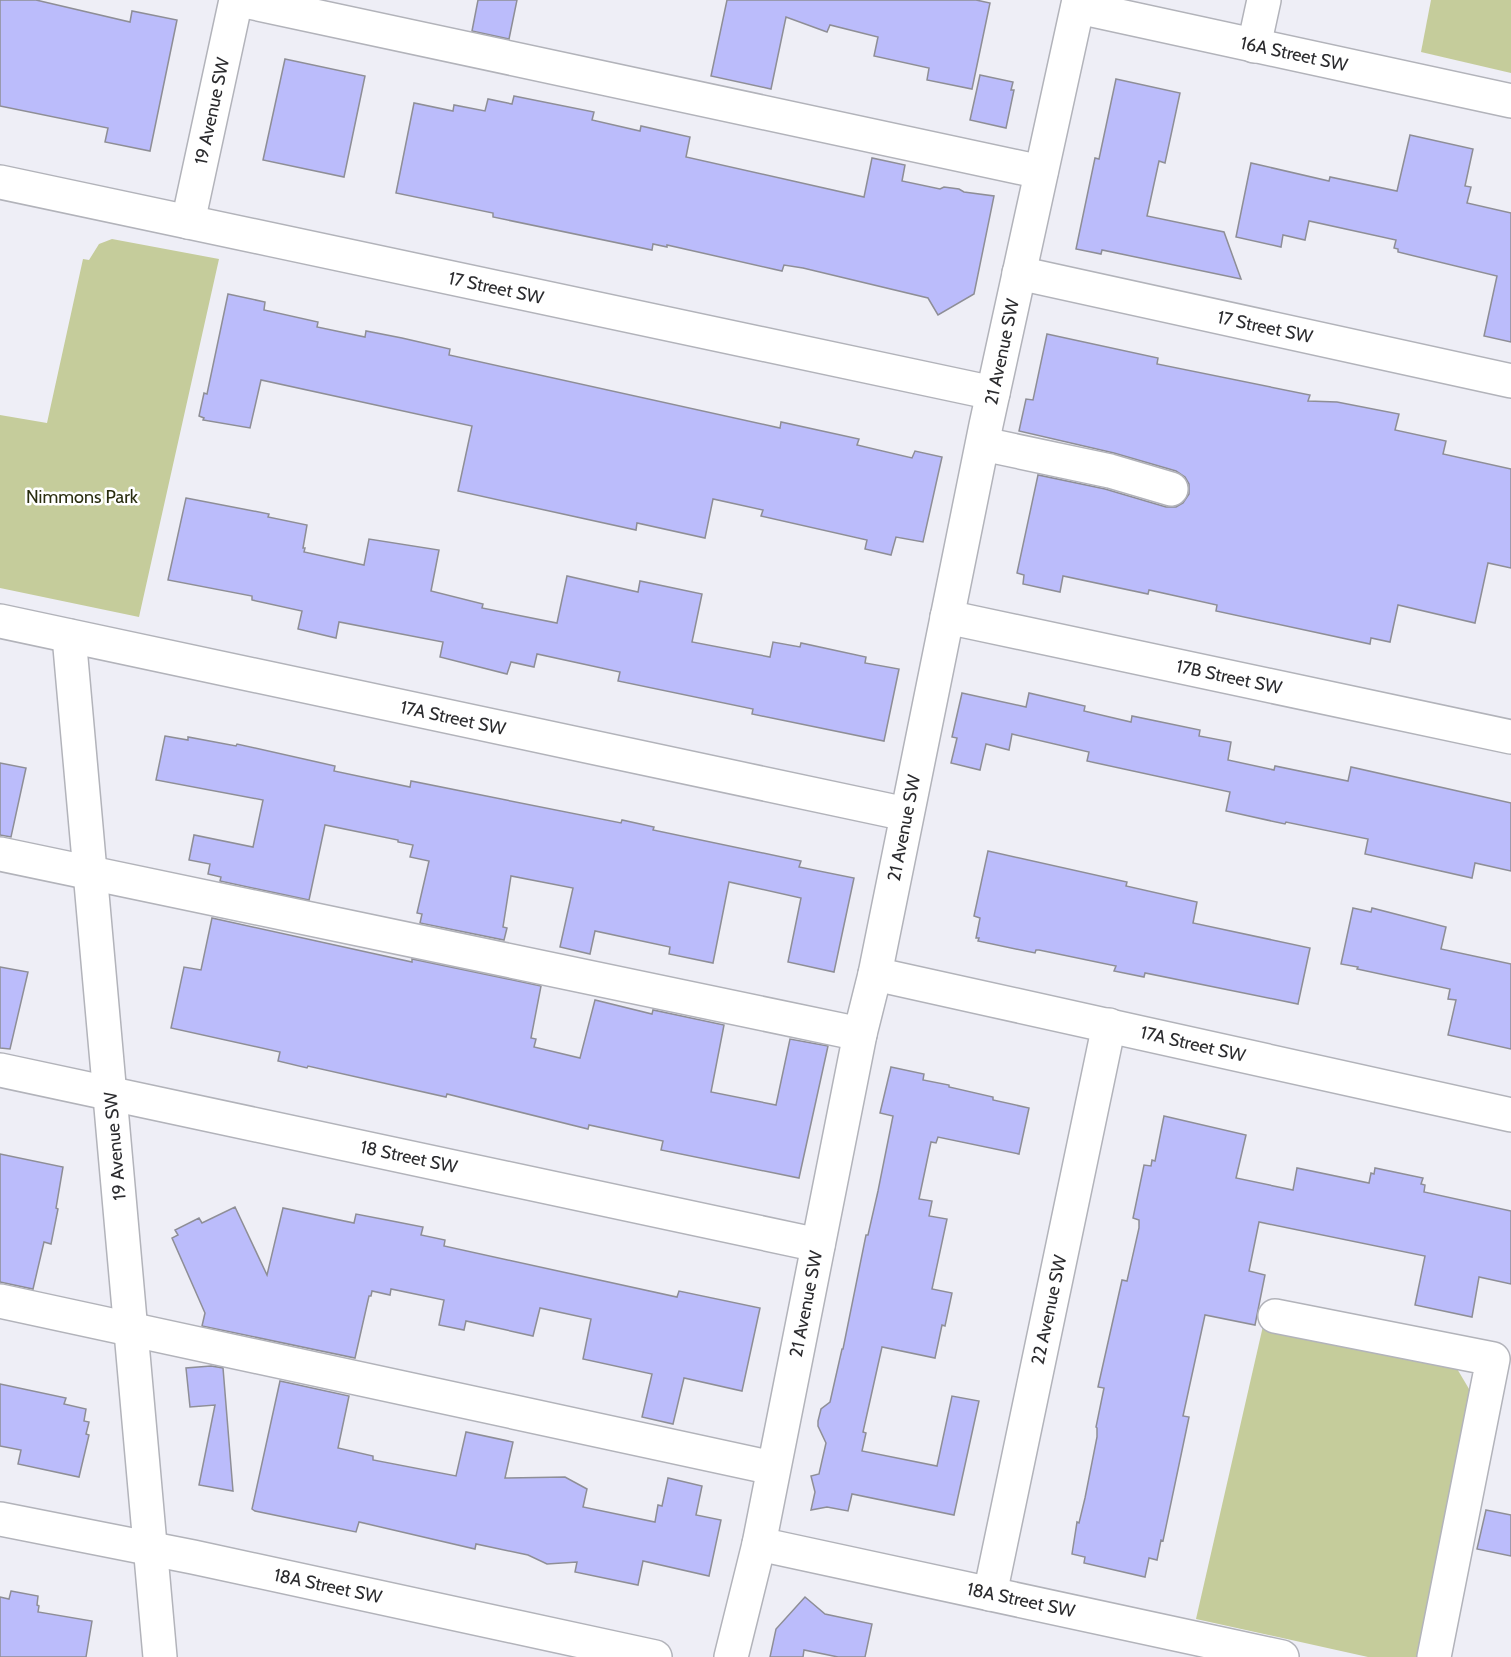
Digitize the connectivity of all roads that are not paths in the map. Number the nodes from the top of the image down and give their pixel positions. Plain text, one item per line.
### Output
1 (238, 0) edge
2 (1264, 0) edge
3 (1078, 4) edge
4 (1254, 46) junction
5 (1511, 101) edge
6 (1041, 172) junction
7 (0, 182) edge
8 (188, 222) junction
9 (1019, 273) junction
10 (1511, 381) edge
11 (993, 393) junction
12 (983, 444) junction
13 (1171, 489) dead end
14 (947, 617) junction
15 (0, 621) edge
16 (69, 636) junction
17 (1511, 736) edge
18 (906, 814) junction
19 (0, 854) edge
20 (91, 874) junction
21 (875, 974) junction
22 (1109, 1025) junction
23 (860, 1034) junction
24 (0, 1070) edge
25 (111, 1094) junction
26 (1511, 1115) edge
27 (818, 1245) junction
28 (0, 1301) edge
29 (1275, 1316) dead end
30 (131, 1328) junction
31 (1502, 1361) edge
32 (773, 1468) junction
33 (0, 1519) edge
34 (759, 1544) junction
35 (150, 1549) junction
36 (990, 1594) junction
37 (1233, 1652) edge
38 (160, 1657) edge
39 (655, 1657) edge
40 (731, 1657) edge
41 (1282, 1657) edge
42 (1434, 1657) edge

1 - 6 street
1 - 8 street, 19 Avenue SW
2 - 4 street
3 - 4 street, 16A Street SW
3 - 6 street, 21 Avenue SW
4 - 5 street, 16A Street SW
6 - 9 street, 21 Avenue SW
7 - 8 street, 17 Street SW
8 - 11 street, 17 Street SW
9 - 10 street, 17 Street SW
9 - 11 street, 21 Avenue SW
11 - 12 street, 21 Avenue SW
12 - 13 street
12 - 14 street, 21 Avenue SW
14 - 17 street, 17B Street SW
14 - 18 street, 21 Avenue SW
15 - 16 street, 17A Street SW
16 - 18 street, 17A Street SW
16 - 20 street, 19 Avenue SW
18 - 21 street, 21 Avenue SW
19 - 20 street
20 - 23 street
20 - 25 street, 19 Avenue SW
21 - 22 street, 17A Street SW
21 - 23 street, 21 Avenue SW
22 - 26 street, 17A Street SW
22 - 36 street, 22 Avenue SW
23 - 27 street, 21 Avenue SW
24 - 25 street, 18 Street SW
25 - 27 street, 18 Street SW
25 - 30 street, 19 Avenue SW
27 - 32 street, 21 Avenue SW
28 - 30 street
29 - 31 street
30 - 32 street
30 - 35 street, 19 Avenue SW
31 - 42 street
32 - 34 street, 21 Avenue SW
33 - 35 street, 18A Street SW
34 - 36 street, 18A Street SW
34 - 40 street, 21 Avenue SW
35 - 38 street, 19 Avenue SW
35 - 39 street, 18A Street SW
36 - 37 street, 18A Street SW
37 - 41 street, 18A Street SW

